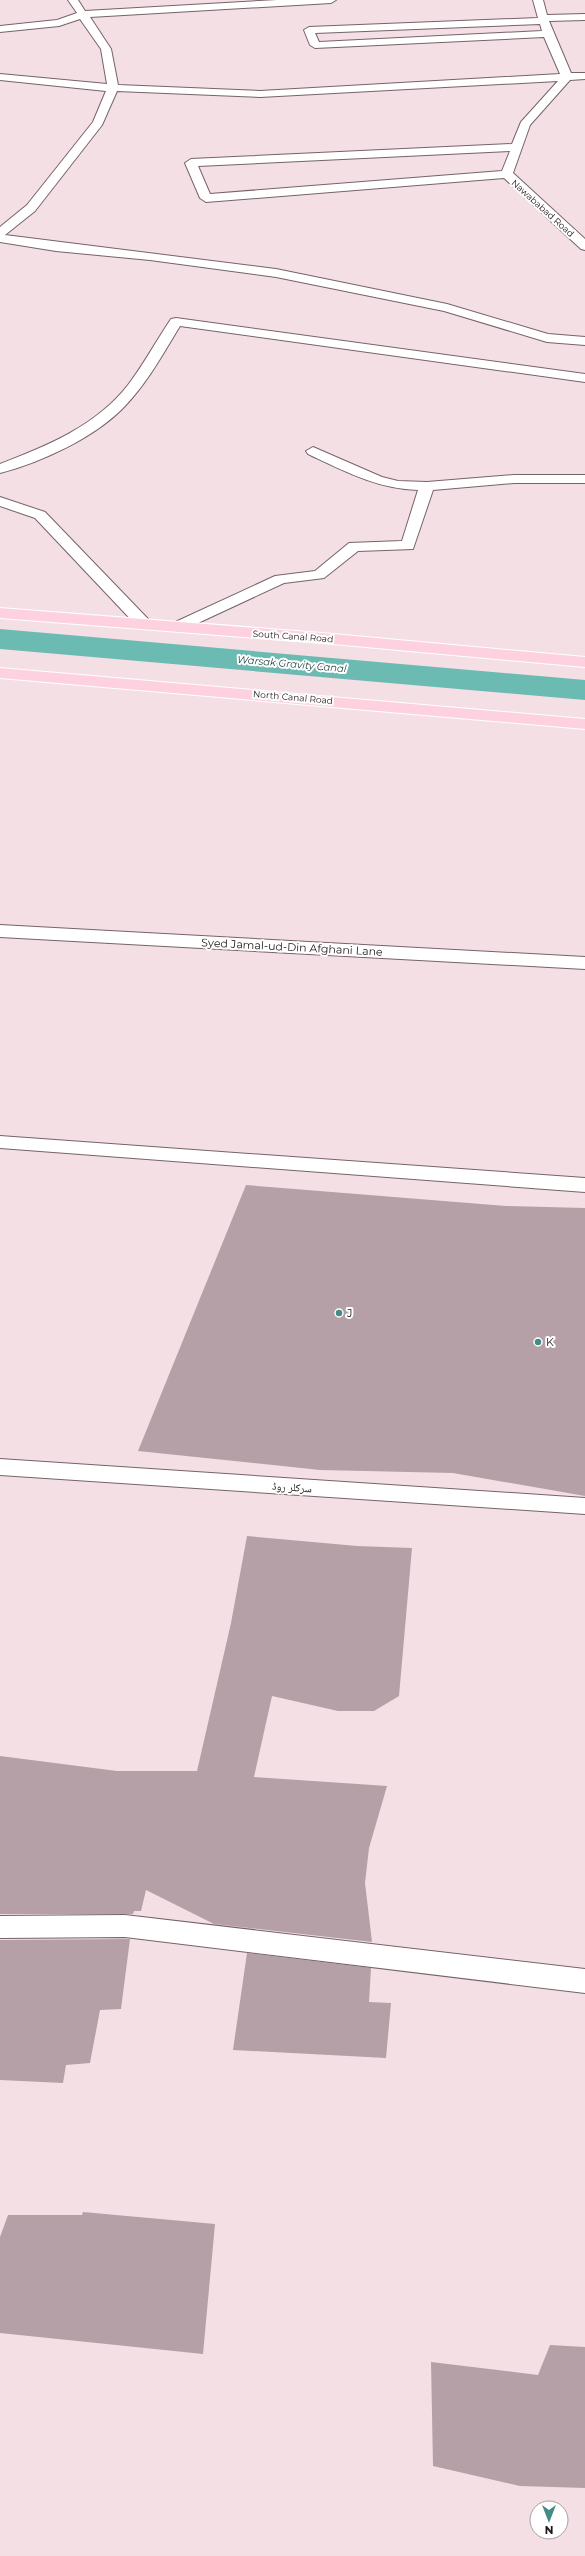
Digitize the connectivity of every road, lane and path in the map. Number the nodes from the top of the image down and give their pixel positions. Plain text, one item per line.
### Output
1 (73, 0) edge
2 (331, 0) edge
3 (538, 0) edge
4 (186, 3) edge
5 (84, 14) junction
6 (585, 17) edge
7 (544, 20) junction
8 (0, 29) edge
9 (549, 34) junction
10 (585, 76) edge
11 (0, 77) edge
12 (567, 77) junction
13 (113, 88) junction
14 (516, 147) junction
15 (507, 174) junction
16 (0, 233) edge
17 (0, 238) edge
18 (585, 246) edge
19 (585, 341) edge
20 (585, 378) edge
21 (312, 451) dead end
22 (0, 469) edge
23 (585, 479) edge
24 (427, 486) junction
25 (0, 501) edge
26 (0, 613) edge
27 (144, 624) junction
28 (177, 627) junction
29 (585, 662) edge
30 (0, 672) edge
31 (585, 724) edge
32 (0, 931) edge
33 (585, 963) edge
34 (0, 1142) edge
35 (585, 1185) edge
36 (0, 1467) edge
37 (585, 1506) edge
38 (0, 1927) edge
39 (585, 1981) edge

1 - 5 street
2 - 4 street
3 - 7 street
4 - 5 street
5 - 8 street
5 - 13 street
6 - 7 street
7 - 9 street
7 - 9 street
9 - 12 street
10 - 12 street
11 - 13 street
12 - 13 street
12 - 14 street, Nawababad Road
13 - 16 street
14 - 15 street, Nawababad Road
14 - 15 street
15 - 18 street, Nawababad Road
17 - 19 street
20 - 22 street
21 - 24 street
23 - 24 street
24 - 28 street
25 - 27 street
26 - 27 main road, South Canal Road
27 - 28 main road, South Canal Road
28 - 29 main road, South Canal Road
30 - 31 main road, North Canal Road
32 - 33 street, Syed Jamal-ud-Din Afghani Lane
34 - 35 street
36 - 37 street, سرکلر روڈ
38 - 39 street

